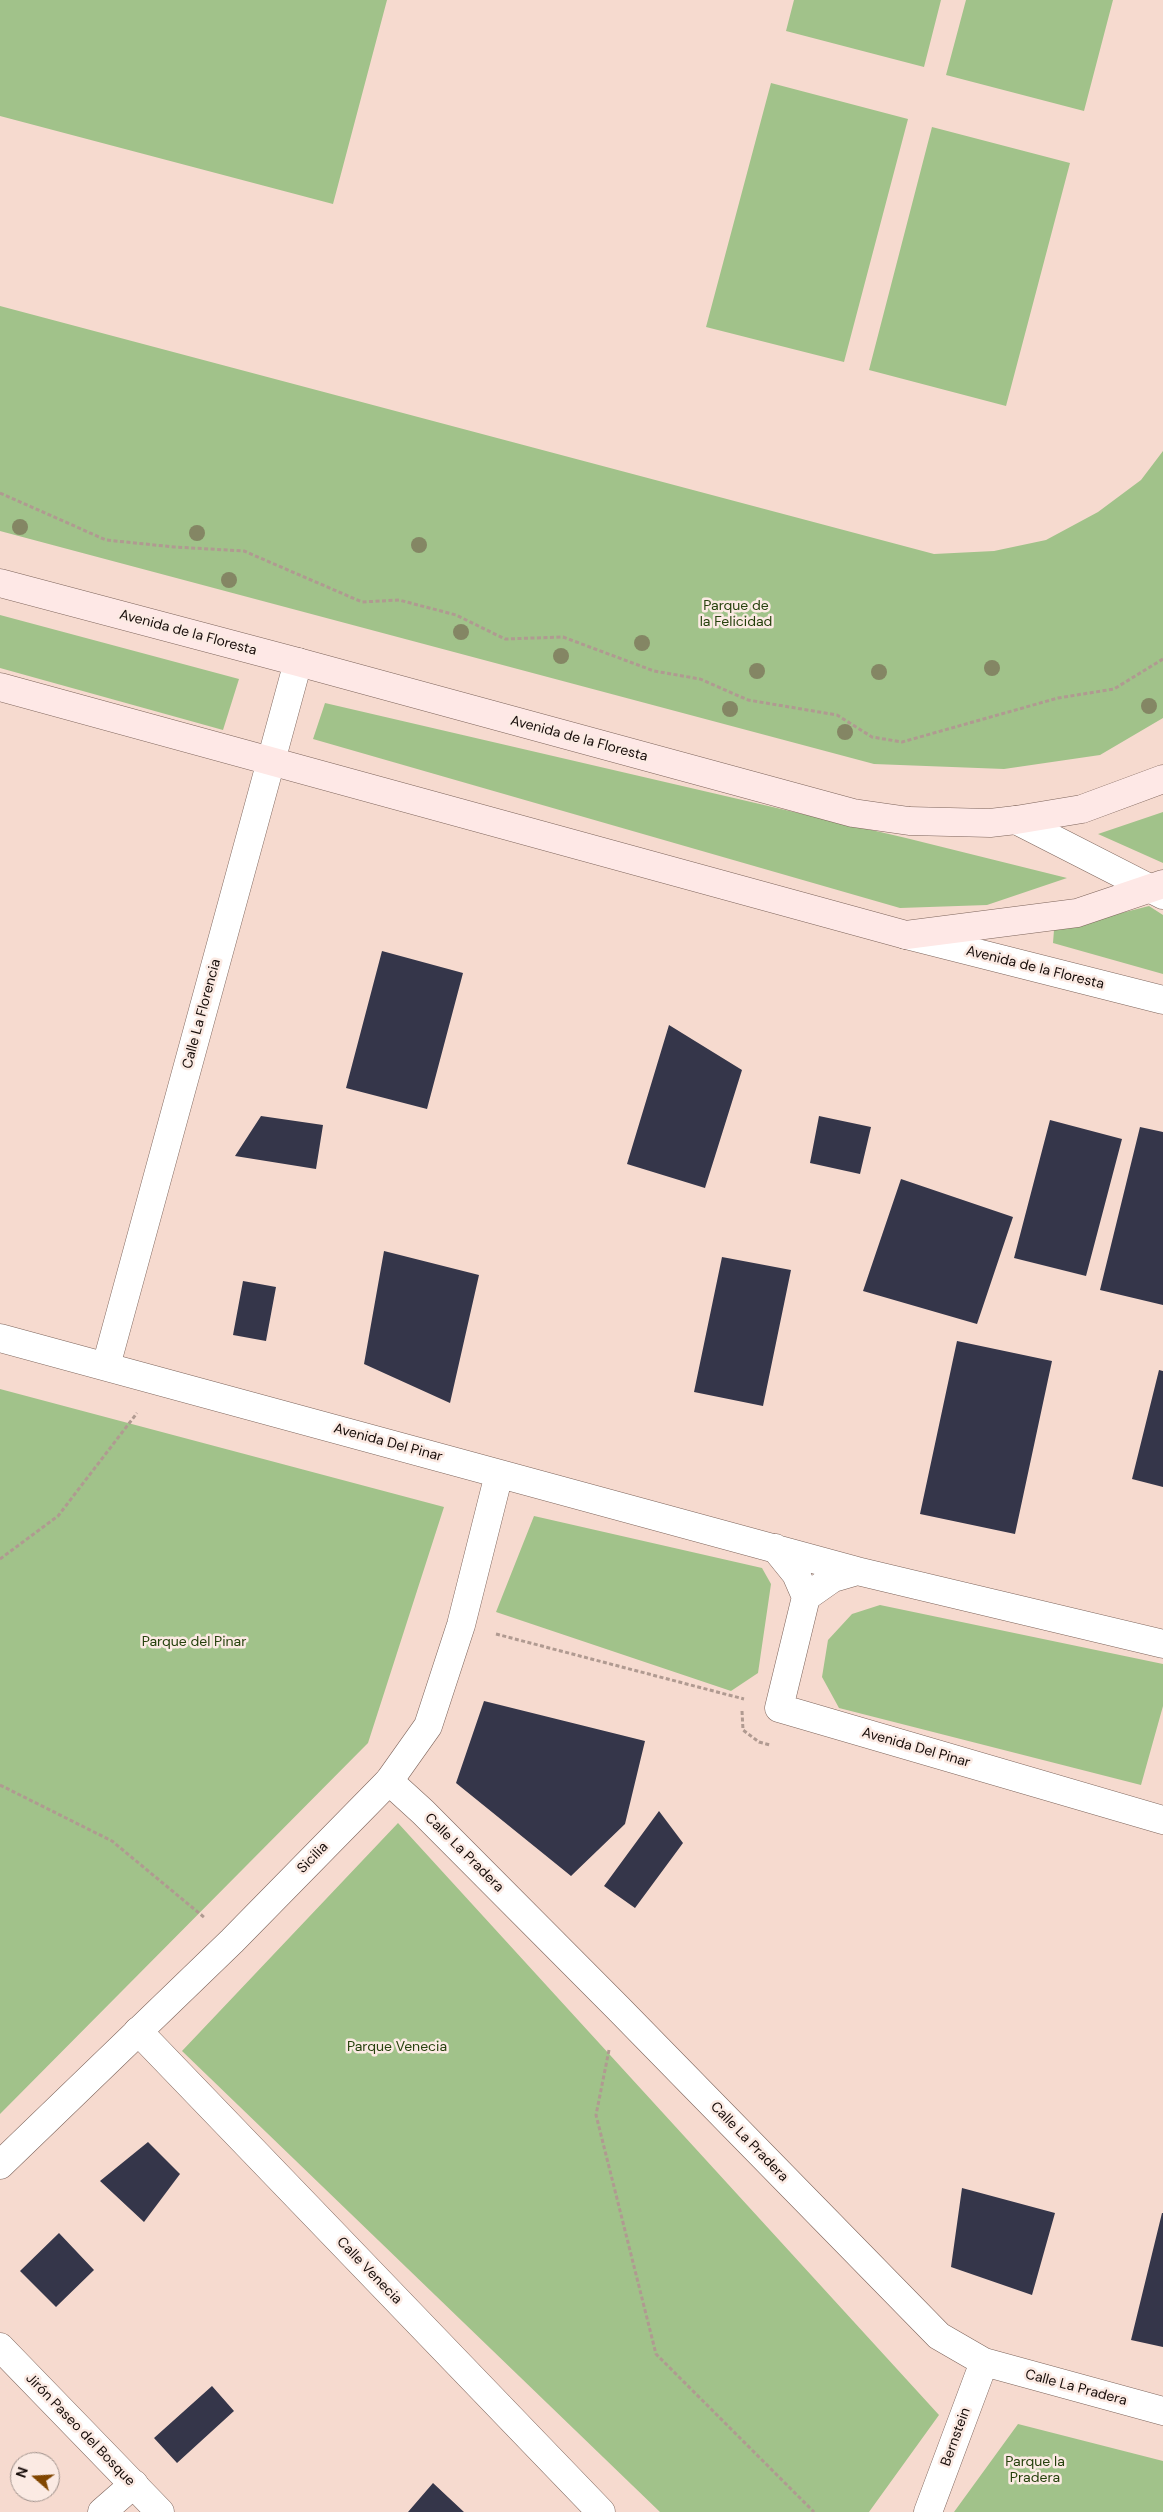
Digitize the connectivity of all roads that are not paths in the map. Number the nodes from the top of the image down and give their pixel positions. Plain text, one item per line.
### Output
1 (0, 583) edge
2 (298, 662) junction
3 (0, 687) edge
4 (271, 761) junction
5 (1163, 779) edge
6 (1016, 820) junction
7 (1159, 889) edge
8 (906, 935) junction
9 (1163, 1000) edge
10 (0, 1338) edge
11 (106, 1366) junction
12 (499, 1474) junction
13 (775, 1548) junction
14 (857, 1570) junction
15 (806, 1597) junction
16 (1163, 1644) edge
17 (389, 1781) junction
18 (1163, 1820) edge
19 (138, 2031) junction
20 (0, 2165) edge
21 (0, 2347) edge
22 (984, 2362) junction
23 (1163, 2411) edge
24 (134, 2484) junction
25 (102, 2512) edge
26 (160, 2512) edge
27 (601, 2512) edge
28 (928, 2512) edge

1 - 2 main road, Avenida de la Floresta
2 - 4 street, Calle La Florencia
2 - 6 main road, Avenida de la Floresta
3 - 4 main road, Avenida de la Floresta
4 - 8 main road, Avenida de la Floresta
4 - 11 street, Calle La Florencia
5 - 6 main road
6 - 7 street, Avenida de la Floresta
7 - 8 main road, Avenida de la Floresta
8 - 9 street, Avenida de la Floresta
10 - 11 street, Avenida Del Pinar
11 - 12 street, Avenida Del Pinar
12 - 13 street, Avenida Del Pinar
12 - 17 street, Sicilia
13 - 14 street, Avenida Del Pinar
13 - 15 street
14 - 15 street
14 - 16 street, Avenida Del Pinar
15 - 18 street, Avenida Del Pinar
17 - 19 street, Sicilia
17 - 22 street, Calle La Pradera
19 - 20 street, Sicilia
19 - 27 street, Calle Venecia
21 - 24 street, Jirón Paseo del Bosque
22 - 23 street, Calle La Pradera
22 - 28 street, Bernstein
24 - 25 street
24 - 26 street, Jirón Paseo del Bosque

